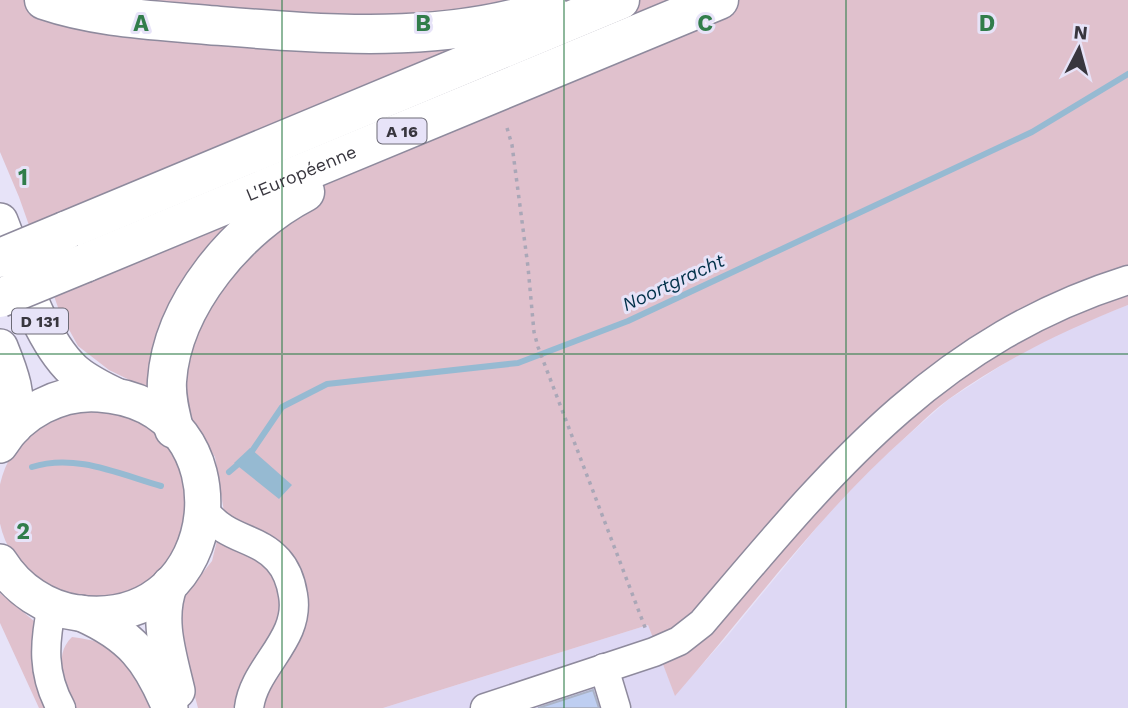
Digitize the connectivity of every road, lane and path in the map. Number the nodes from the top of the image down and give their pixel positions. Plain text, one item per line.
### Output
1 (44, 0) edge
2 (576, 0) edge
3 (620, 0) edge
4 (719, 0) edge
5 (533, 77) junction
6 (507, 128) dead end
7 (0, 221) edge
8 (61, 226) junction
9 (0, 243) edge
10 (0, 258) edge
11 (1128, 279) edge
12 (0, 298) edge
13 (0, 347) edge
14 (114, 396) junction
15 (174, 429) junction
16 (8, 436) edge
17 (204, 510) junction
18 (254, 544) junction
19 (195, 547) junction
20 (0, 562) edge
21 (170, 584) junction
22 (67, 610) junction
23 (654, 652) junction
24 (604, 668) junction
25 (61, 708) edge
26 (170, 708) edge
27 (180, 708) edge
28 (249, 708) edge
29 (485, 708) edge
30 (617, 708) edge

1 - 2 highway
3 - 8 highway, L'Européenne / A 16
4 - 5 highway, L'Européenne / A 16
5 - 12 highway, L'Européenne / A 16, bridge
5 - 15 highway
6 - 23 path
7 - 14 main road, D 131
8 - 9 highway
8 - 10 highway, L'Européenne / A 16, bridge
11 - 23 street
13 - 16 main road, D 131
14 - 15 main road
14 - 16 main road
15 - 17 main road
17 - 18 street
17 - 19 main road
18 - 19 street
18 - 28 street
19 - 21 main road
20 - 22 main road
21 - 22 main road
21 - 27 main road
22 - 25 street
22 - 26 main road
23 - 24 street
24 - 29 street
24 - 30 street

